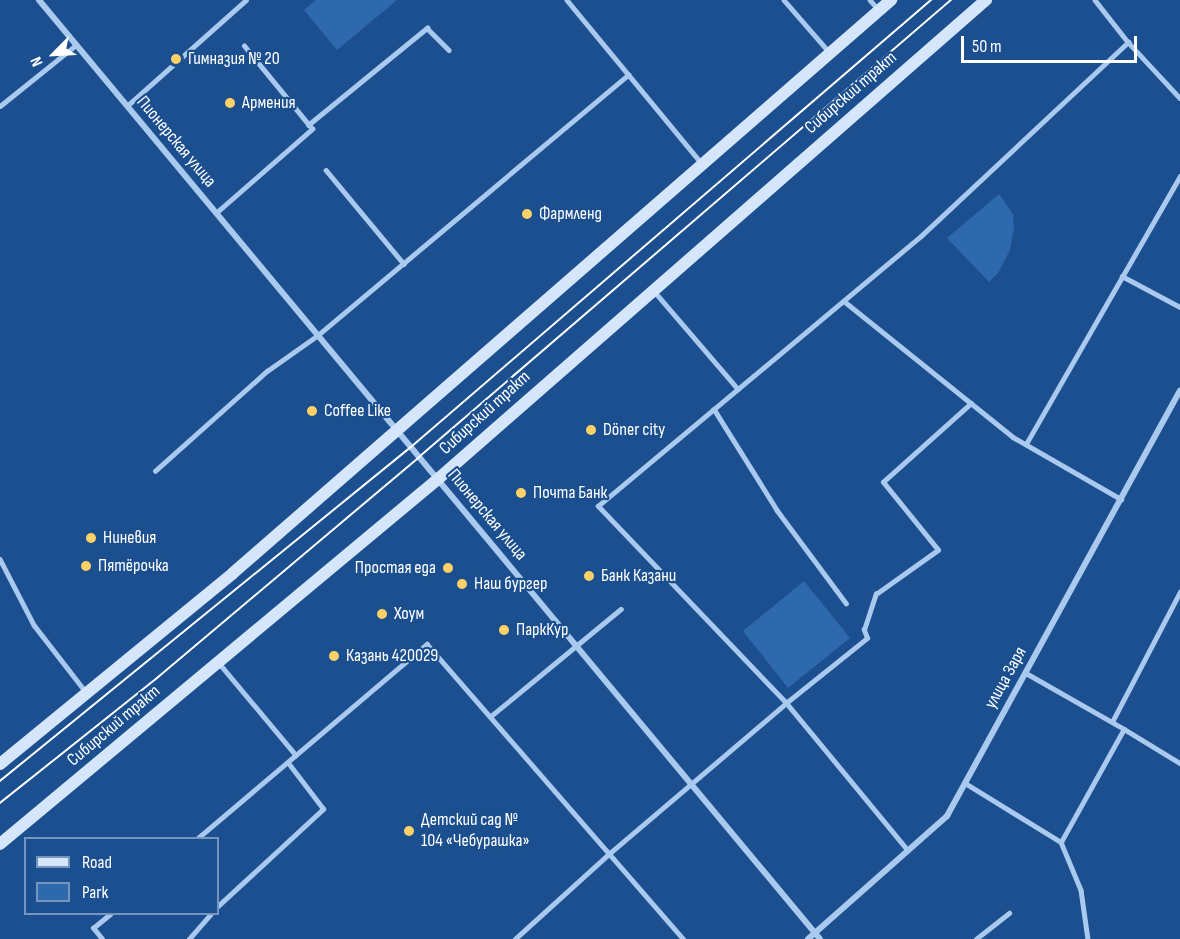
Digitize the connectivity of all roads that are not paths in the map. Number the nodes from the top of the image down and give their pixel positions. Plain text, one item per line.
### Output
1 (39, 0) edge
2 (246, 0) edge
3 (567, 0) edge
4 (784, 0) edge
5 (870, 0) edge
6 (891, 0) edge
7 (986, 0) edge
8 (1095, 0) edge
9 (879, 10) junction
10 (1128, 42) junction
11 (76, 45) junction
12 (244, 46) dead end
13 (448, 50) dead end
14 (830, 53) junction
15 (628, 75) junction
16 (1180, 98) edge
17 (0, 105) edge
18 (127, 106) junction
19 (308, 125) junction
20 (702, 164) junction
21 (326, 170) dead end
22 (1180, 176) edge
23 (216, 213) junction
24 (404, 264) junction
25 (1122, 276) junction
26 (653, 289) junction
27 (843, 301) junction
28 (1180, 307) edge
29 (318, 335) junction
30 (738, 389) junction
31 (1180, 391) edge
32 (971, 403) junction
33 (714, 409) junction
34 (395, 428) junction
35 (1026, 444) junction
36 (155, 471) dead end
37 (438, 479) junction
38 (1121, 499) junction
39 (0, 559) edge
40 (1180, 592) edge
41 (846, 603) dead end
42 (621, 609) dead end
43 (576, 646) junction
44 (218, 662) junction
45 (1026, 673) junction
46 (87, 693) junction
47 (786, 703) junction
48 (491, 716) junction
49 (1113, 722) junction
50 (1124, 729) junction
51 (296, 755) junction
52 (288, 763) junction
53 (1180, 763) edge
54 (0, 764) edge
55 (965, 783) junction
56 (692, 785) junction
57 (199, 837) edge
58 (1060, 842) junction
59 (0, 844) edge
60 (908, 851) junction
61 (610, 853) junction
62 (219, 905) edge
63 (1009, 913) dead end
64 (109, 915) edge
65 (210, 915) edge
66 (815, 933) junction
67 (102, 939) edge
68 (189, 939) edge
69 (515, 939) edge
70 (684, 939) edge
71 (808, 939) edge
72 (820, 939) edge
73 (976, 939) edge
74 (1088, 939) edge

1 - 11 street, Пионерская улица
2 - 18 lane
3 - 15 lane
4 - 14 lane
5 - 9 lane
6 - 9 main road
7 - 26 main road, Сибирский тракт
8 - 10 lane
9 - 14 main road
10 - 16 lane
10 - 27 lane
11 - 17 lane
11 - 18 street, Пионерская улица
12 - 19 lane
13 - 19 lane
14 - 20 main road
15 - 20 lane
15 - 24 lane
18 - 23 street, Пионерская улица
19 - 23 lane
20 - 34 main road
21 - 24 lane
22 - 25 lane
23 - 29 street, Пионерская улица
24 - 29 lane
25 - 28 lane
25 - 35 lane
26 - 30 lane
26 - 37 main road, Сибирский тракт
27 - 30 lane
27 - 32 lane
29 - 34 street, Пионерская улица
29 - 36 lane
30 - 33 lane
31 - 38 street, улица Заря
32 - 35 lane
32 - 47 lane
33 - 41 lane
33 - 47 lane
34 - 37 street, Пионерская улица
34 - 46 main road
35 - 38 lane
37 - 43 street, Пионерская улица
37 - 44 main road, Сибирский тракт
38 - 45 street, улица Заря
39 - 46 lane
40 - 49 lane
42 - 43 lane
43 - 48 lane
43 - 56 street, Пионерская улица
44 - 51 lane
44 - 59 main road, Сибирский тракт
45 - 49 lane
45 - 55 street, улица Заря
46 - 54 main road
47 - 56 lane
47 - 60 lane
48 - 51 lane
48 - 61 lane
49 - 50 lane
50 - 53 lane
50 - 58 lane
51 - 52 lane
52 - 57 lane
52 - 62 lane
55 - 58 lane
55 - 60 street, улица Заря
56 - 61 lane
56 - 66 street, Пионерская улица
58 - 74 lane
60 - 66 street, улица Заря
61 - 69 lane
61 - 70 lane
63 - 73 lane
64 - 67 lane
65 - 68 lane
66 - 71 street, улица Заря
66 - 72 street, Пионерская улица

